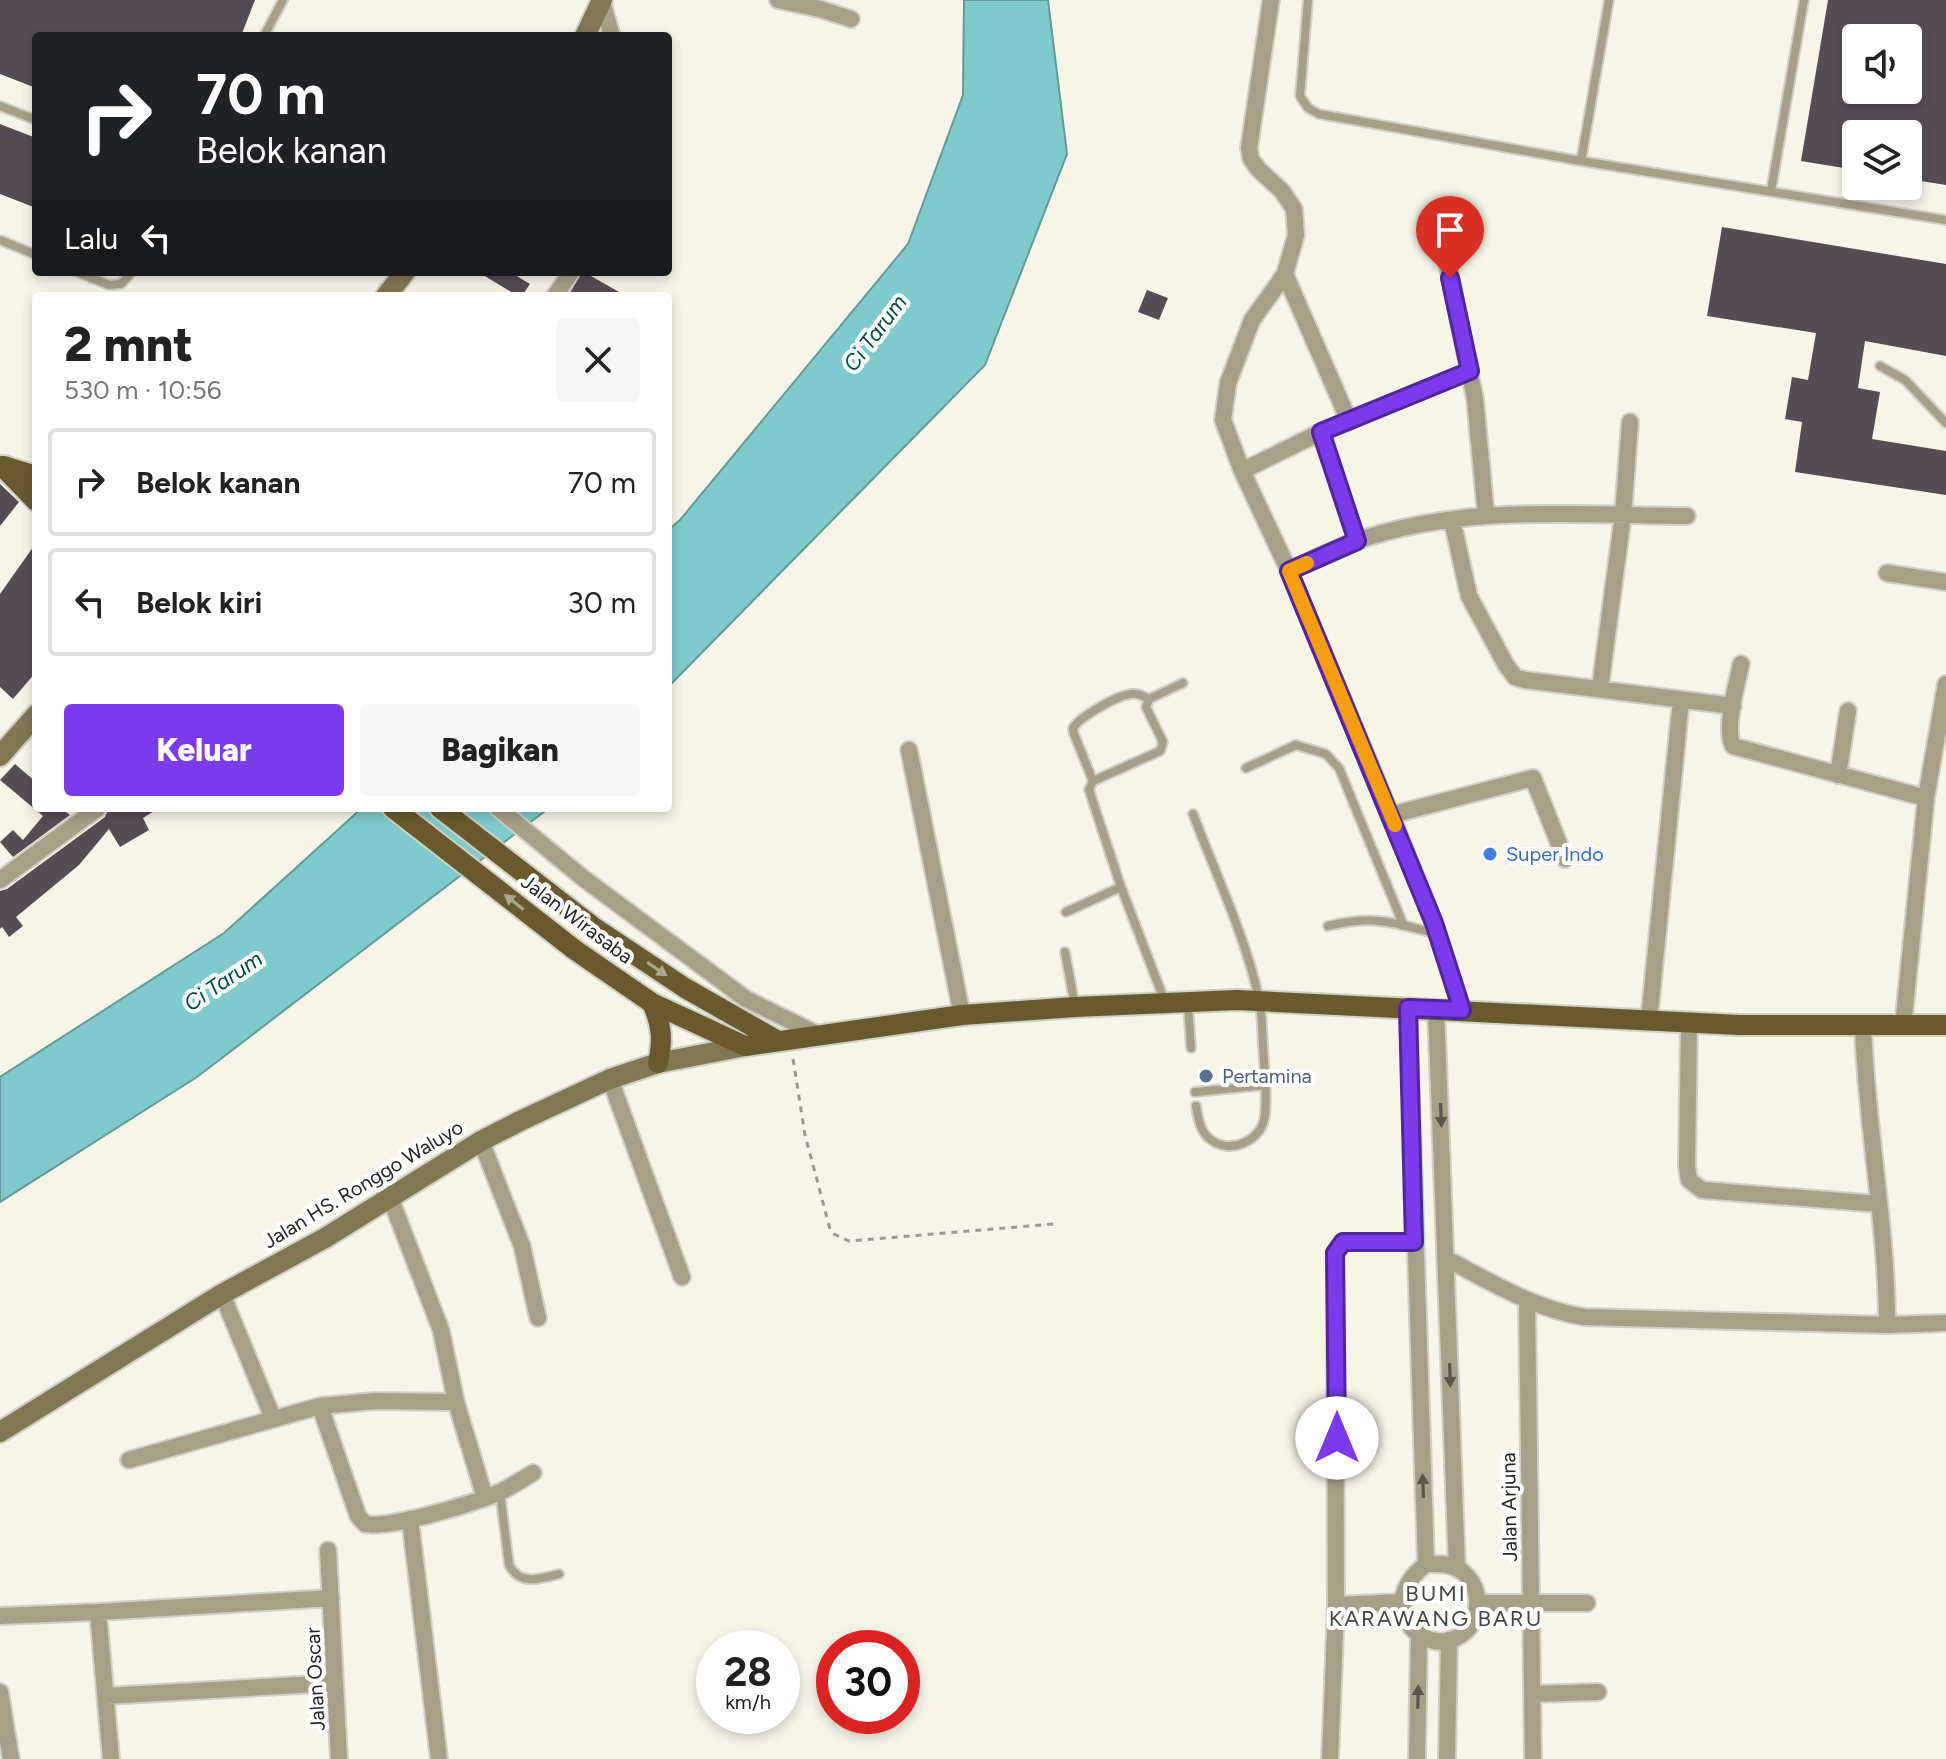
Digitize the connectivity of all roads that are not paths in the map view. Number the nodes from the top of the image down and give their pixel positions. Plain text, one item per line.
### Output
1 (283, 0) edge
2 (778, 0) edge
3 (1271, 0) edge
4 (1308, 0) edge
5 (1609, 0) edge
6 (1804, 0) edge
7 (602, 1) edge
8 (851, 19) dead end
9 (266, 32) edge
10 (587, 32) edge
11 (611, 32) edge
12 (0, 106) edge
13 (32, 118) edge
14 (1581, 161) junction
15 (1771, 191) junction
16 (1946, 220) edge
17 (0, 240) edge
18 (1444, 247) dead end
19 (32, 253) edge
20 (1285, 274) junction
21 (87, 276) edge
22 (128, 276) edge
23 (402, 276) edge
24 (389, 292) edge
25 (1880, 366) dead end
26 (1470, 371) junction
27 (1349, 421) junction
28 (1630, 422) dead end
29 (1946, 423) edge
30 (1321, 432) junction
31 (1, 465) edge
32 (1242, 471) junction
33 (32, 475) edge
34 (32, 497) edge
35 (1486, 515) junction
36 (1623, 515) junction
37 (1687, 516) dead end
38 (1452, 520) junction
39 (1357, 541) junction
40 (1289, 571) junction
41 (1887, 573) dead end
42 (1946, 582) edge
43 (1741, 664) dead end
44 (1183, 683) dead end
45 (1946, 684) edge
46 (1600, 688) junction
47 (1149, 699) junction
48 (1681, 700) junction
49 (1733, 706) junction
50 (1848, 711) dead end
51 (32, 720) edge
52 (909, 750) dead end
53 (0, 756) edge
54 (1246, 768) dead end
55 (1838, 775) junction
56 (1093, 781) junction
57 (1926, 798) junction
58 (93, 812) edge
59 (398, 812) edge
60 (445, 812) edge
61 (503, 812) edge
62 (1193, 814) dead end
63 (1391, 815) junction
64 (1565, 859) dead end
65 (0, 880) edge
66 (1121, 887) junction
67 (1066, 912) dead end
68 (1403, 924) junction
69 (1328, 926) dead end
70 (1437, 934) junction
71 (1065, 952) dead end
72 (1259, 1000) junction
73 (652, 1003) junction
74 (1188, 1003) junction
75 (1166, 1005) junction
76 (1075, 1007) junction
77 (1408, 1008) junction
78 (1436, 1009) junction
79 (1462, 1010) junction
80 (962, 1015) junction
81 (1649, 1020) junction
82 (1689, 1023) junction
83 (1946, 1025) edge
84 (1863, 1026) junction
85 (1903, 1027) junction
86 (819, 1035) junction
87 (785, 1040) junction
88 (745, 1046) junction
89 (1191, 1048) dead end
90 (658, 1063) junction
91 (610, 1079) junction
92 (1439, 1081) junction
93 (1410, 1082) junction
94 (1266, 1085) junction
95 (1195, 1092) dead end
96 (1196, 1106) dead end
97 (481, 1141) junction
98 (390, 1197) junction
99 (1879, 1204) junction
100 (1414, 1242) junction
101 (1447, 1259) junction
102 (682, 1277) dead end
103 (222, 1294) junction
104 (1527, 1302) junction
105 (538, 1318) dead end
106 (1946, 1323) edge
107 (1887, 1325) junction
108 (456, 1402) junction
109 (320, 1406) junction
110 (273, 1418) junction
111 (0, 1432) edge
112 (129, 1460) dead end
113 (533, 1473) dead end
114 (493, 1495) junction
115 (410, 1519) junction
116 (328, 1550) dead end
117 (1426, 1564) junction
118 (1457, 1568) junction
119 (559, 1574) dead end
120 (331, 1598) junction
121 (1402, 1602) junction
122 (1477, 1603) junction
123 (1587, 1603) dead end
124 (1336, 1605) junction
125 (1530, 1605) junction
126 (98, 1612) junction
127 (0, 1616) edge
128 (1419, 1635) junction
129 (1449, 1640) junction
130 (335, 1683) junction
131 (0, 1692) edge
132 (1598, 1692) dead end
133 (1532, 1694) junction
134 (106, 1696) junction
135 (11, 1759) edge
136 (111, 1759) edge
137 (339, 1759) edge
138 (439, 1759) edge
139 (1330, 1759) edge
140 (1417, 1759) edge
141 (1447, 1759) edge
142 (1533, 1759) edge

1 - 9 lane
2 - 8 street
3 - 20 street
4 - 14 lane
5 - 14 lane
6 - 15 lane
7 - 10 street
7 - 11 street
12 - 13 lane
14 - 15 lane
15 - 16 lane
17 - 19 lane
18 - 26 street
20 - 27 street
20 - 32 street
21 - 22 lane
23 - 24 street
25 - 29 lane
26 - 27 street
26 - 35 street
27 - 30 street
28 - 36 street
30 - 32 street
30 - 39 street
31 - 33 main road
31 - 34 main road
32 - 40 street
35 - 36 street
35 - 38 street
36 - 37 street
36 - 46 street
38 - 39 street
38 - 46 street
39 - 40 street
40 - 63 street
41 - 42 street
43 - 49 street
44 - 47 lane
45 - 57 street
46 - 48 street
47 - 56 lane
47 - 56 lane
48 - 49 street
48 - 81 street
49 - 55 street
50 - 55 street
51 - 53 street
52 - 80 street
54 - 68 lane
55 - 57 street
56 - 66 lane
57 - 85 street
58 - 65 street
73 -> 59 main road, Jalan Wirasaba
60 -> 87 main road, Jalan Wirasaba
61 - 86 street
62 - 72 lane
63 - 64 street
63 - 70 street
66 - 67 lane
66 - 75 lane
68 - 69 lane
68 - 70 lane
70 - 79 street
71 - 76 lane
72 - 74 main road, Jalan HS. Ronggo Waluyo
72 - 77 main road, Jalan HS. Ronggo Waluyo
72 - 94 lane
73 - 88 main road, Jalan Wirasaba
73 - 90 main road
74 - 75 main road, Jalan HS. Ronggo Waluyo
74 - 89 lane
75 - 76 main road, Jalan HS. Ronggo Waluyo
76 - 80 main road, Jalan HS. Ronggo Waluyo
77 - 78 main road, Jalan HS. Ronggo Waluyo
77 - 93 street
78 - 79 main road, Jalan HS. Ronggo Waluyo
78 - 92 street
79 - 81 main road, Jalan HS. Ronggo Waluyo
80 - 86 main road, Jalan HS. Ronggo Waluyo
81 - 82 main road, Jalan HS. Ronggo Waluyo
82 - 84 main road, Jalan HS. Ronggo Waluyo
82 - 99 street
83 - 85 main road, Jalan HS. Ronggo Waluyo
84 - 85 main road, Jalan HS. Ronggo Waluyo
84 - 99 street
86 - 87 main road, Jalan HS. Ronggo Waluyo
87 - 88 main road, Jalan HS. Ronggo Waluyo
88 - 90 street, Jalan HS. Ronggo Waluyo
90 - 91 street, Jalan HS. Ronggo Waluyo
91 - 97 street, Jalan HS. Ronggo Waluyo
91 - 102 street
92 - 93 street
92 -> 101 street
93 - 100 street
94 - 95 lane
94 - 96 lane
97 - 98 street, Jalan HS. Ronggo Waluyo
97 - 105 street
98 - 103 street, Jalan HS. Ronggo Waluyo
98 - 108 street
99 - 107 street
117 -> 100 street
100 - 124 street
101 - 104 street
101 -> 118 street
103 - 110 street
103 - 111 street, Jalan HS. Ronggo Waluyo
104 - 107 street
104 - 125 street, Jalan Arjuna
106 - 107 street
108 - 109 street
108 - 114 street
109 - 110 street
109 - 115 street
110 - 112 street
113 - 114 street
114 - 115 street
114 - 119 lane
115 - 138 street
116 - 120 street, Jalan Oscar
117 - 118 street
117 - 121 street
118 - 122 street
120 - 126 street
120 - 130 street, Jalan Oscar
121 - 124 street
121 - 128 street
122 - 125 street
122 - 129 street
123 - 125 street
124 - 139 street
125 - 133 street, Jalan Arjuna
126 - 127 street
126 - 134 street
128 - 129 street
140 -> 128 street
129 - 141 street
130 - 134 street
130 - 137 street, Jalan Oscar
131 - 135 street
132 - 133 street
133 - 142 street, Jalan Arjuna
134 - 136 street

